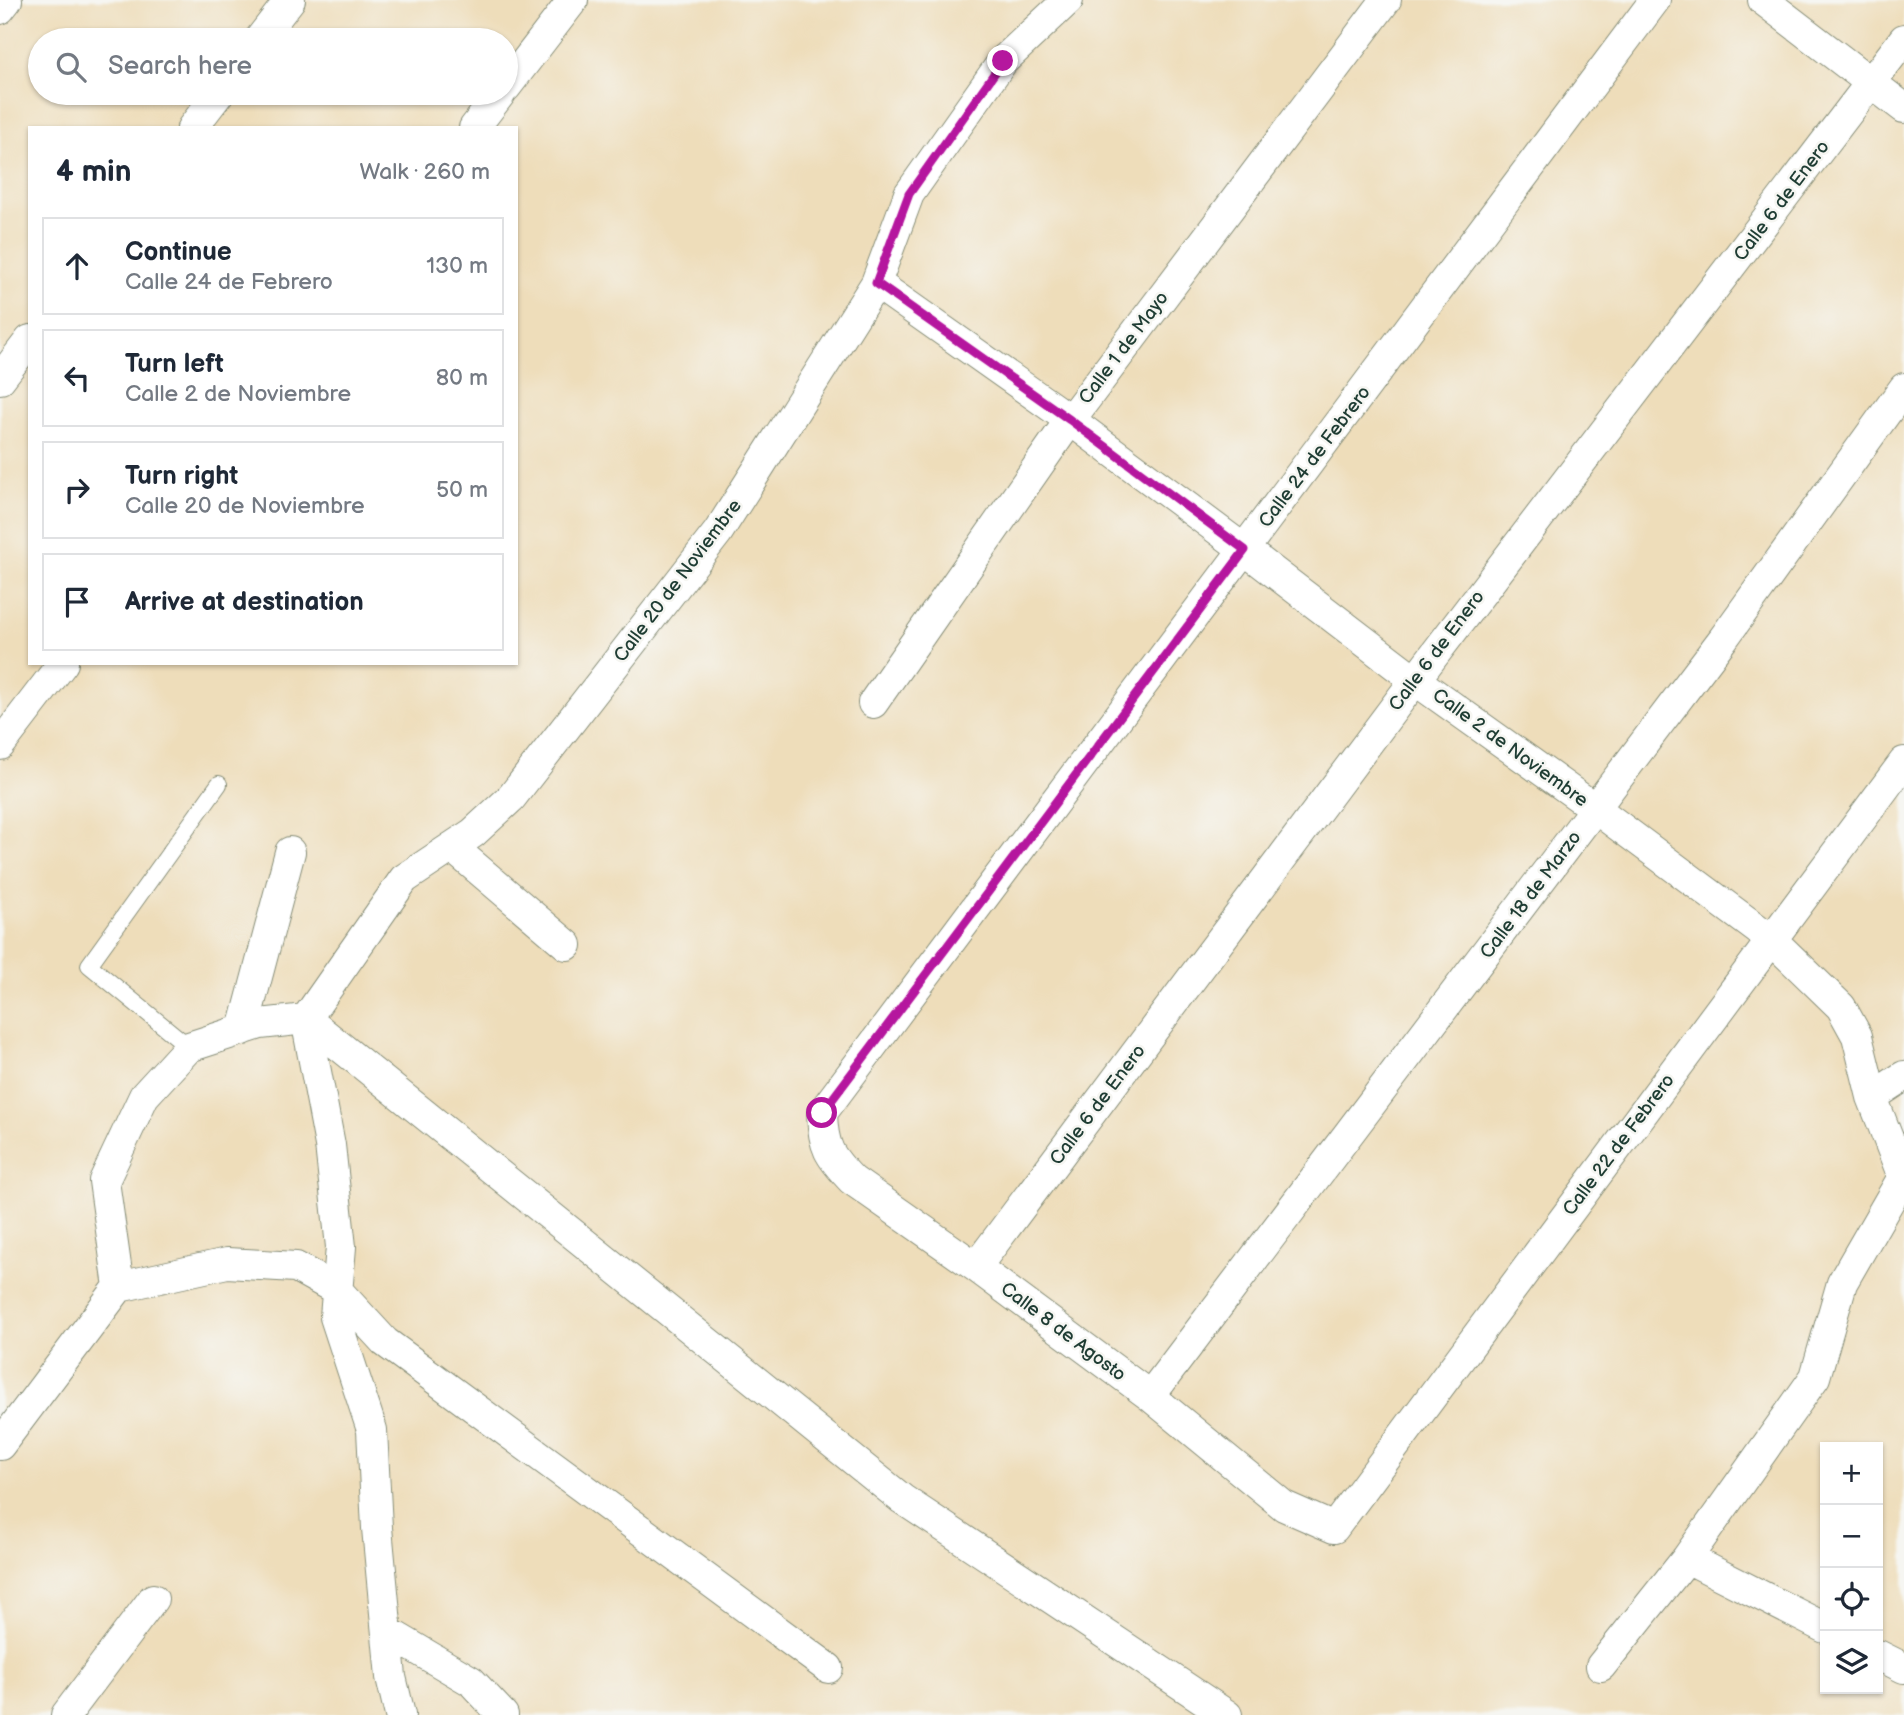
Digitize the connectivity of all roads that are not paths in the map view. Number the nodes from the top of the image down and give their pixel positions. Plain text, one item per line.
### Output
1 (7, 0) edge
2 (290, 0) edge
3 (573, 0) edge
4 (1068, 0) edge
5 (1386, 0) edge
6 (1655, 0) edge
7 (1763, 0) edge
8 (0, 9) edge
9 (268, 28) edge
10 (1904, 39) edge
11 (518, 71) edge
12 (1871, 84) junction
13 (210, 105) edge
14 (492, 105) edge
15 (1904, 108) edge
16 (194, 126) edge
17 (476, 126) edge
18 (876, 283) junction
19 (28, 343) edge
20 (0, 379) edge
21 (1904, 388) edge
22 (1070, 420) junction
23 (1245, 550) junction
24 (60, 665) edge
25 (1415, 680) junction
26 (873, 703) dead end
27 (0, 744) edge
28 (1904, 762) edge
29 (219, 785) dead end
30 (1596, 809) junction
31 (452, 847) junction
32 (290, 852) dead end
33 (1772, 940) junction
34 (567, 945) dead end
35 (306, 1019) junction
36 (243, 1030) junction
37 (190, 1047) junction
38 (1904, 1076) edge
39 (1872, 1097) junction
40 (822, 1113) joint
41 (1904, 1169) edge
42 (1903, 1177) edge
43 (976, 1267) junction
44 (119, 1287) junction
45 (337, 1290) junction
46 (1150, 1396) junction
47 (0, 1446) edge
48 (1334, 1528) joint
49 (1687, 1558) junction
50 (153, 1599) dead end
51 (1820, 1625) edge
52 (388, 1632) junction
53 (1883, 1658) edge
54 (1601, 1665) dead end
55 (828, 1668) dead end
56 (1904, 1668) edge
57 (66, 1715) edge
58 (400, 1715) edge
59 (503, 1715) edge
60 (1227, 1715) edge

1 - 8 street
2 - 9 street
3 - 11 street
4 - 18 street, Calle 20 de Noviembre
5 - 22 street, Calle 1 de Mayo
6 - 23 street, Calle 24 de Febrero
7 - 12 street
10 - 12 street, Calle 6 de Enero
12 - 15 street
12 - 25 street, Calle 6 de Enero
13 - 16 street
14 - 17 street
18 - 22 street, Calle 2 de Noviembre
18 - 31 street, Calle 20 de Noviembre
19 - 20 street
21 - 30 street, Calle 18 de Marzo
22 - 23 street, Calle 2 de Noviembre
22 - 26 street, Calle 1 de Mayo
23 - 25 street, Calle 2 de Noviembre
23 - 40 street, Calle 24 de Febrero
24 - 27 street
25 - 30 street, Calle 2 de Noviembre
25 - 43 street, Calle 6 de Enero
28 - 33 street, Calle 22 de Febrero
29 - 37 lane
30 - 33 street, Calle 2 de Noviembre
30 - 46 street, Calle 18 de Marzo
31 - 34 street
31 - 35 street, Calle 20 de Noviembre
32 - 36 street
33 - 39 street, Calle 2 de Noviembre
33 - 48 street, Calle 22 de Febrero
35 - 36 street
35 - 45 street
35 - 60 street
36 - 37 street
37 - 44 street
38 - 39 street
39 - 42 street, Calle 2 de Noviembre
40 - 43 street, Calle 8 de Agosto
41 - 42 street
42 - 49 street
43 - 46 street, Calle 8 de Agosto
44 - 45 street
44 - 47 street
45 - 52 street
45 - 55 street
46 - 48 street, Calle 8 de Agosto
49 - 51 street
49 - 54 street
50 - 57 street
52 - 58 street
52 - 59 street
53 - 56 street

